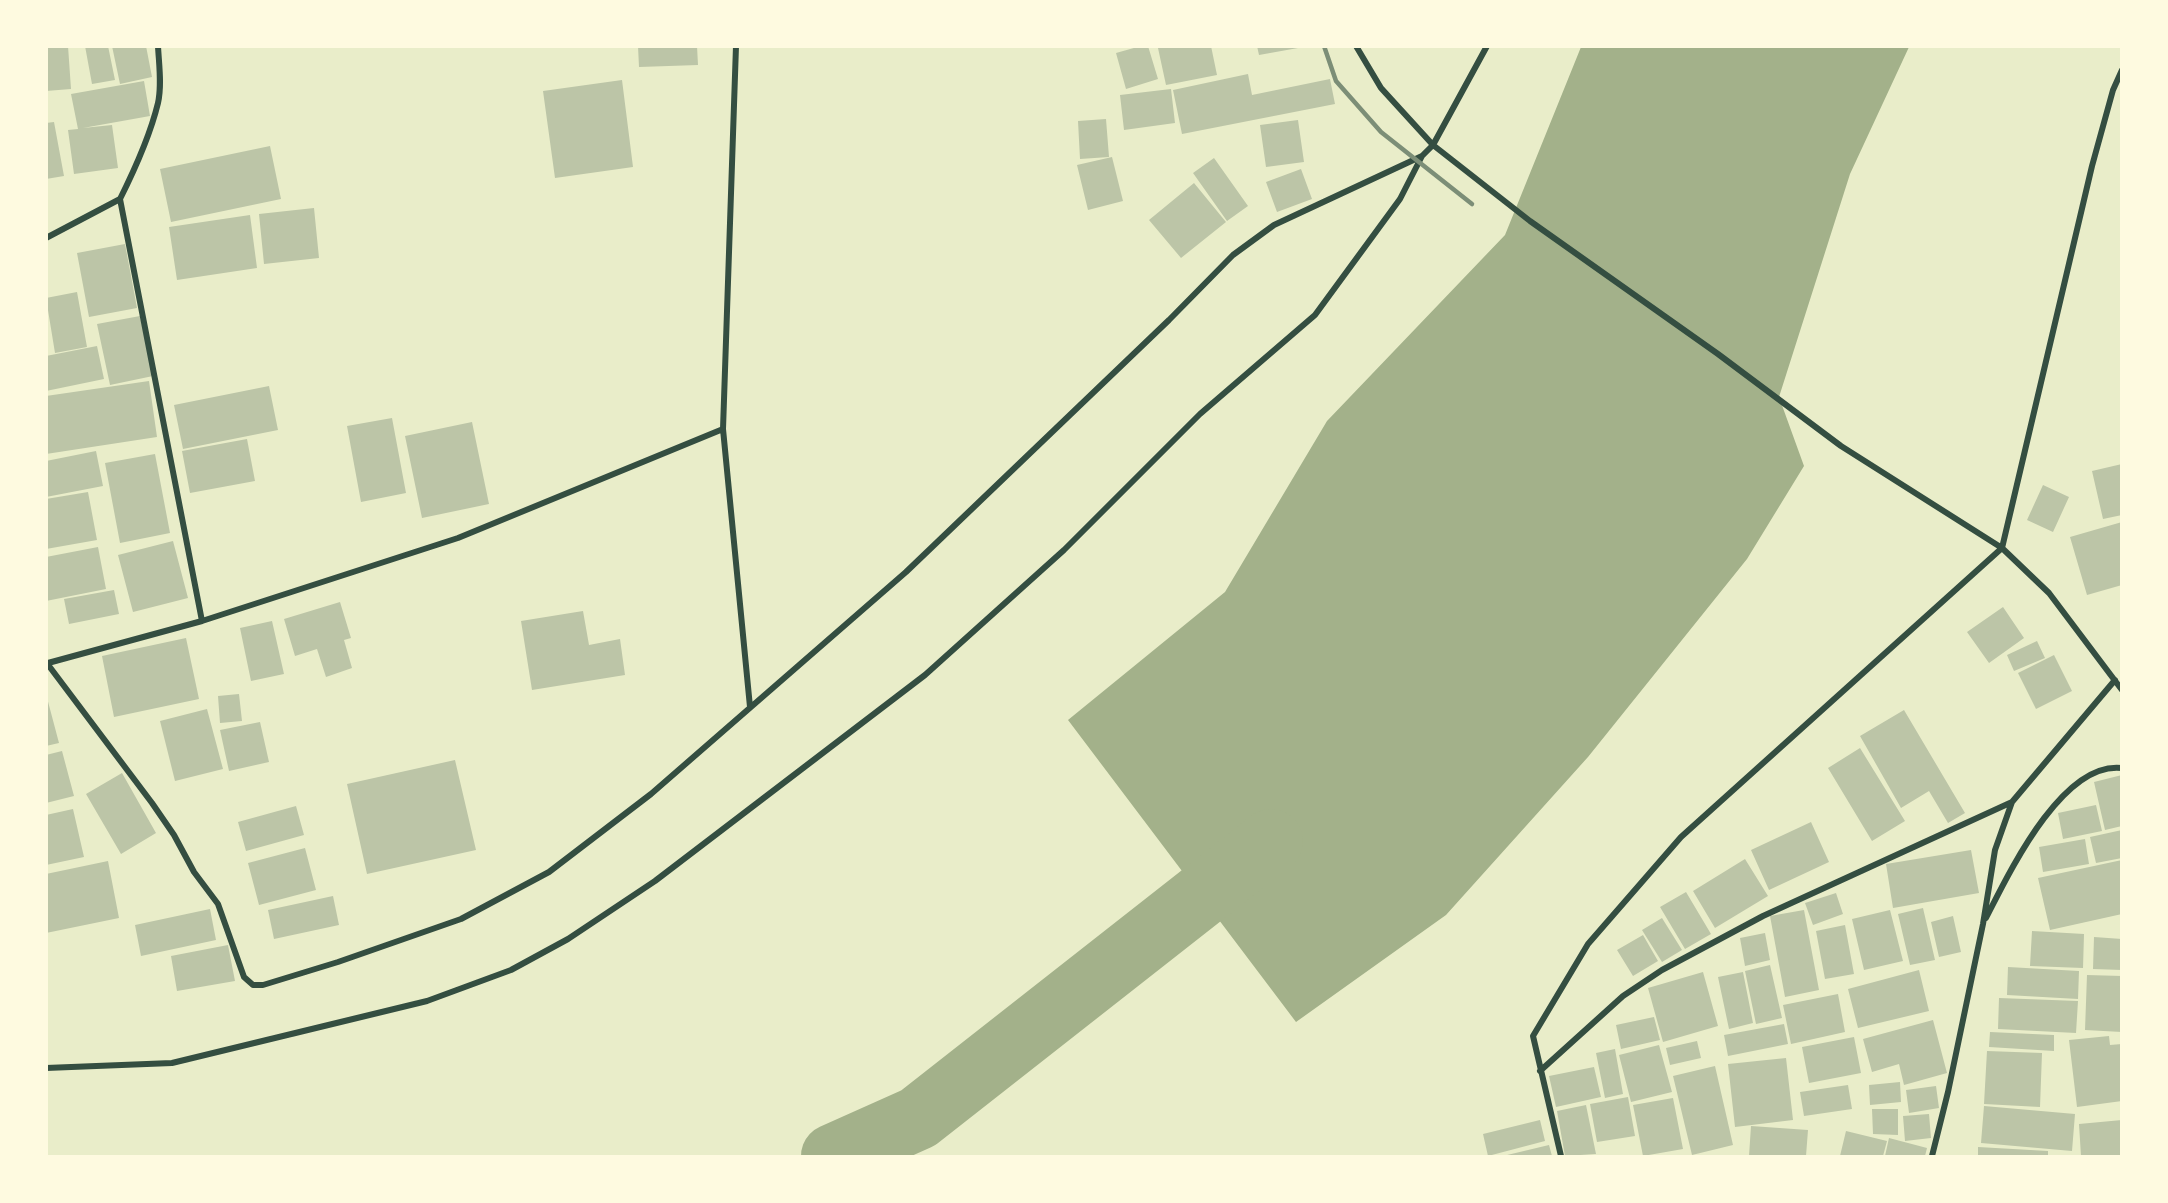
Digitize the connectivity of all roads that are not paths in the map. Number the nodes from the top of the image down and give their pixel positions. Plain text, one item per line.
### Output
1 (158, 46) edge
2 (736, 46) edge
3 (1356, 46) edge
4 (1487, 46) edge
5 (2121, 70) edge
6 (1433, 145) junction
7 (1422, 156) junction
8 (120, 199) junction
9 (46, 238) edge
10 (723, 429) junction
11 (2002, 548) junction
12 (202, 621) junction
13 (47, 663) edge
14 (2115, 680) junction
15 (2121, 690) edge
16 (750, 706) junction
17 (2121, 768) edge
18 (2012, 802) junction
19 (1983, 924) junction
20 (46, 1068) edge
21 (1540, 1071) junction
22 (1561, 1156) edge
23 (1932, 1156) edge

1 - 8 street
2 - 10 street
3 - 6 street
4 - 6 street
5 - 11 street
6 - 7 street
6 - 11 street
7 - 16 street
7 - 20 street
8 - 9 street
8 - 12 street
10 - 12 street
10 - 16 street
11 - 14 street
11 - 21 street
12 - 13 street
13 - 16 street
14 - 15 street
14 - 18 street
17 - 19 street
18 - 19 street
18 - 21 street
19 - 23 street
21 - 22 street

